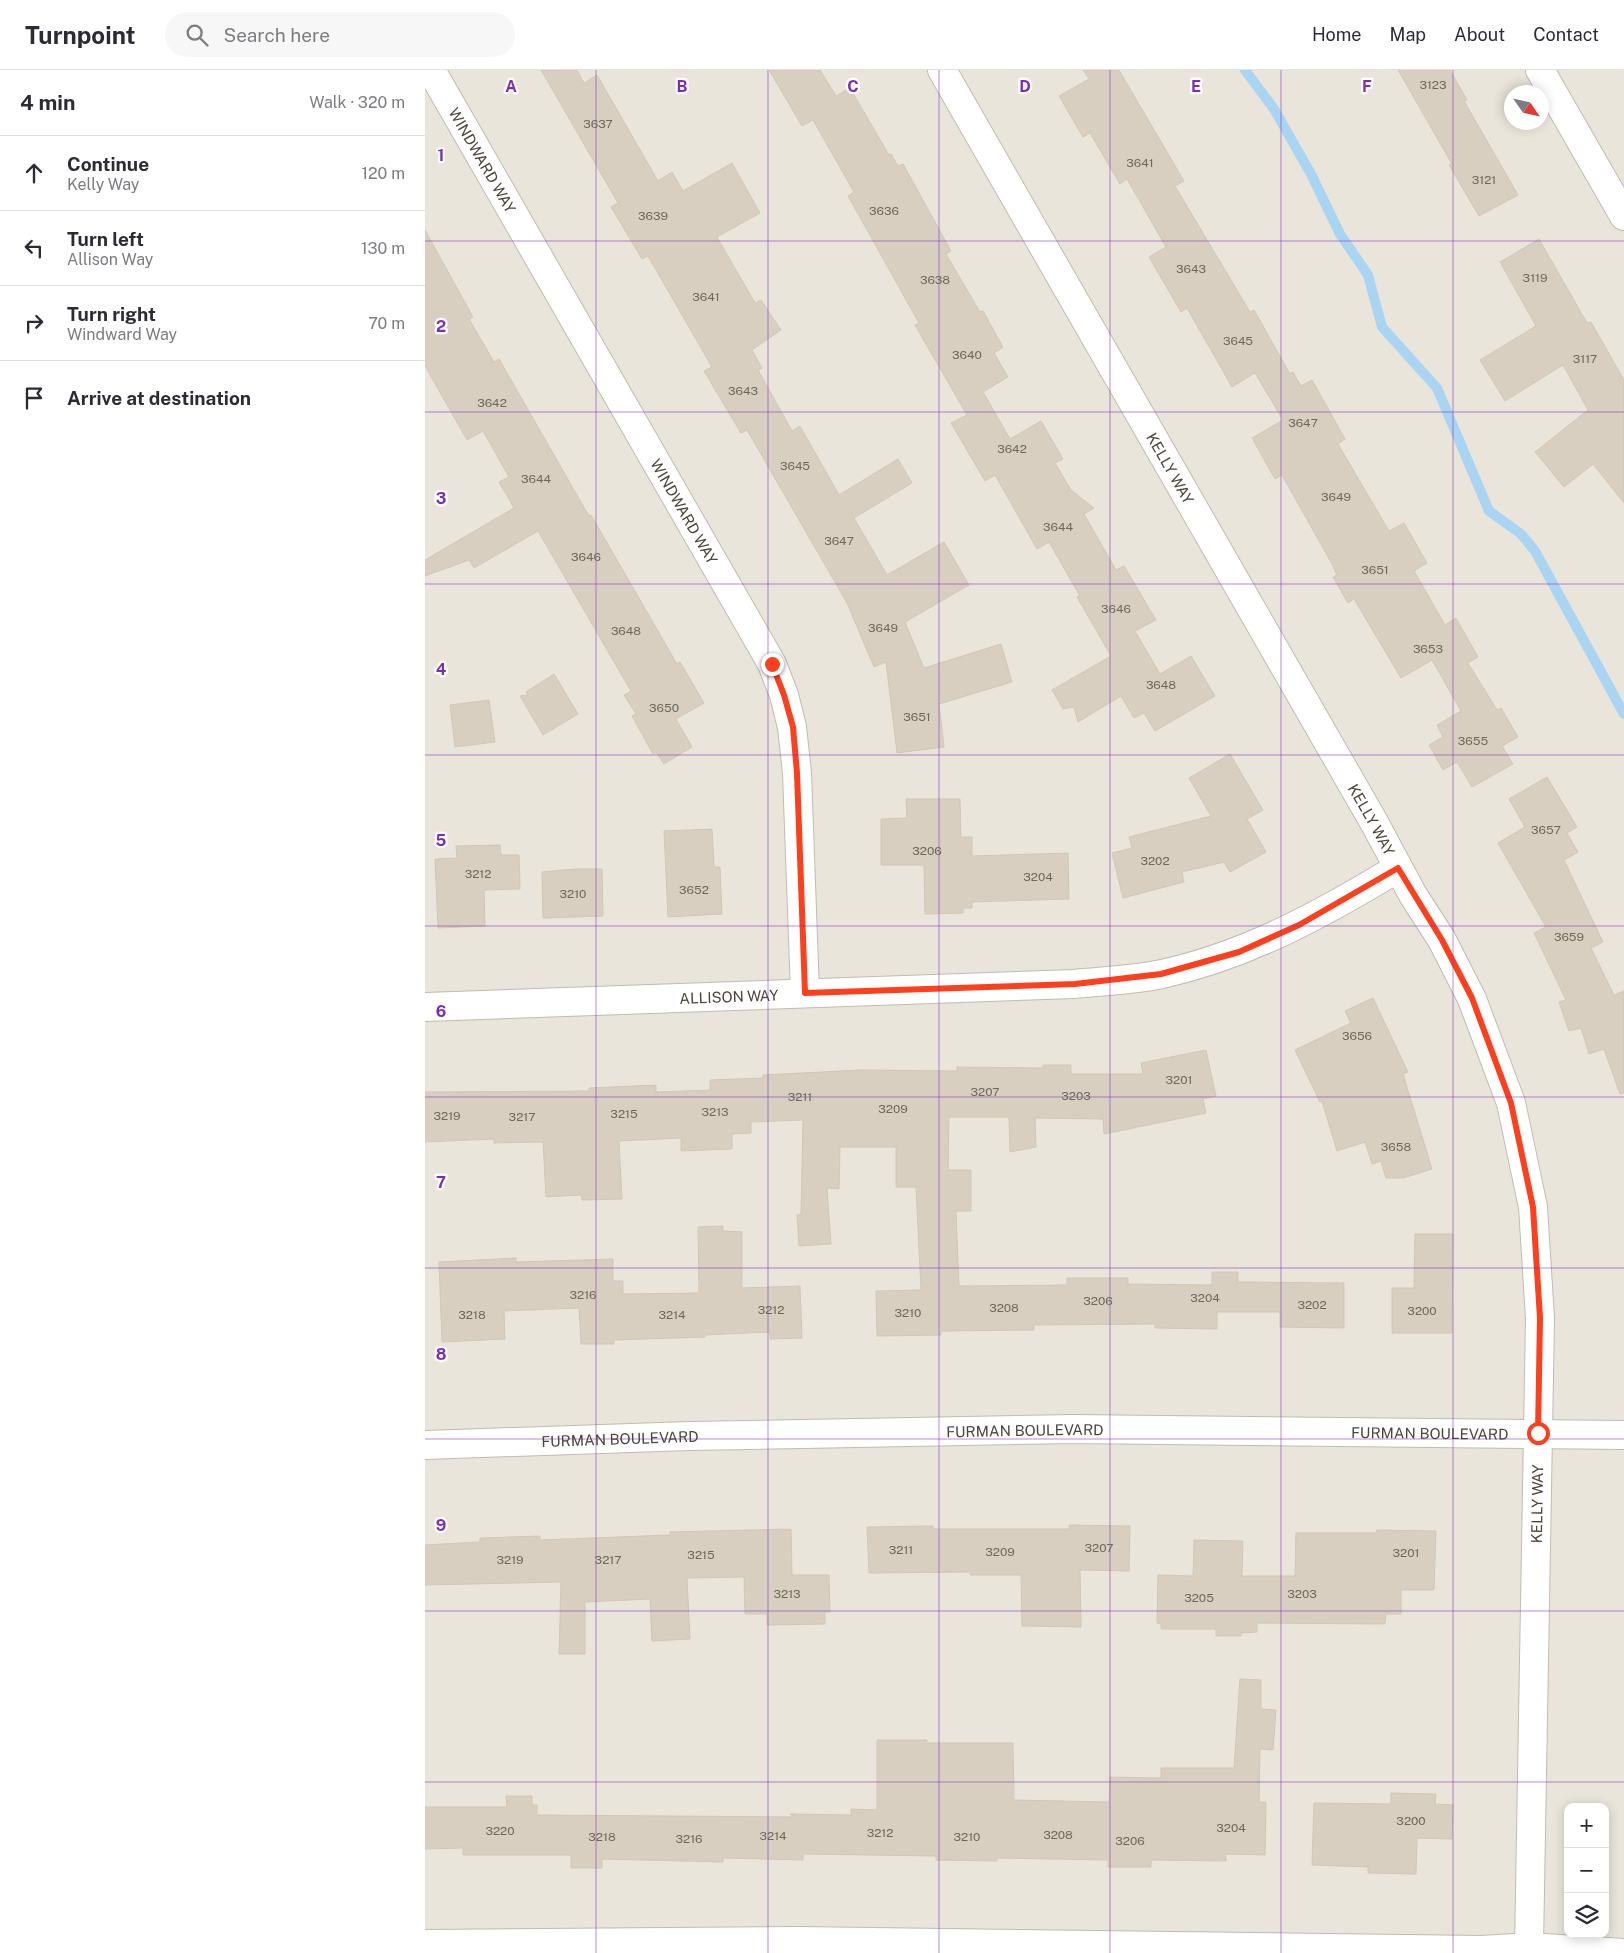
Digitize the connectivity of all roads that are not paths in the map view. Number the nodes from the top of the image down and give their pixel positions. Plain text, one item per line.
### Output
1 (431, 70) edge
2 (942, 70) edge
3 (1540, 70) edge
4 (1624, 216) edge
5 (1398, 868) junction
6 (805, 993) junction
7 (425, 1007) edge
8 (1538, 1433) junction
9 (1624, 1435) edge
10 (425, 1445) edge
11 (425, 1944) edge
12 (1529, 1947) junction
13 (1624, 1953) edge

1 - 6 street, WINDWARD WAY
2 - 5 street, KELLY WAY
3 - 4 street
5 - 6 street, ALLISON WAY
5 - 8 street, KELLY WAY
6 - 7 street, ALLISON WAY
8 - 9 street, FURMAN BOULEVARD
8 - 10 street, FURMAN BOULEVARD
8 - 12 street, KELLY WAY
11 - 12 street
12 - 13 street

